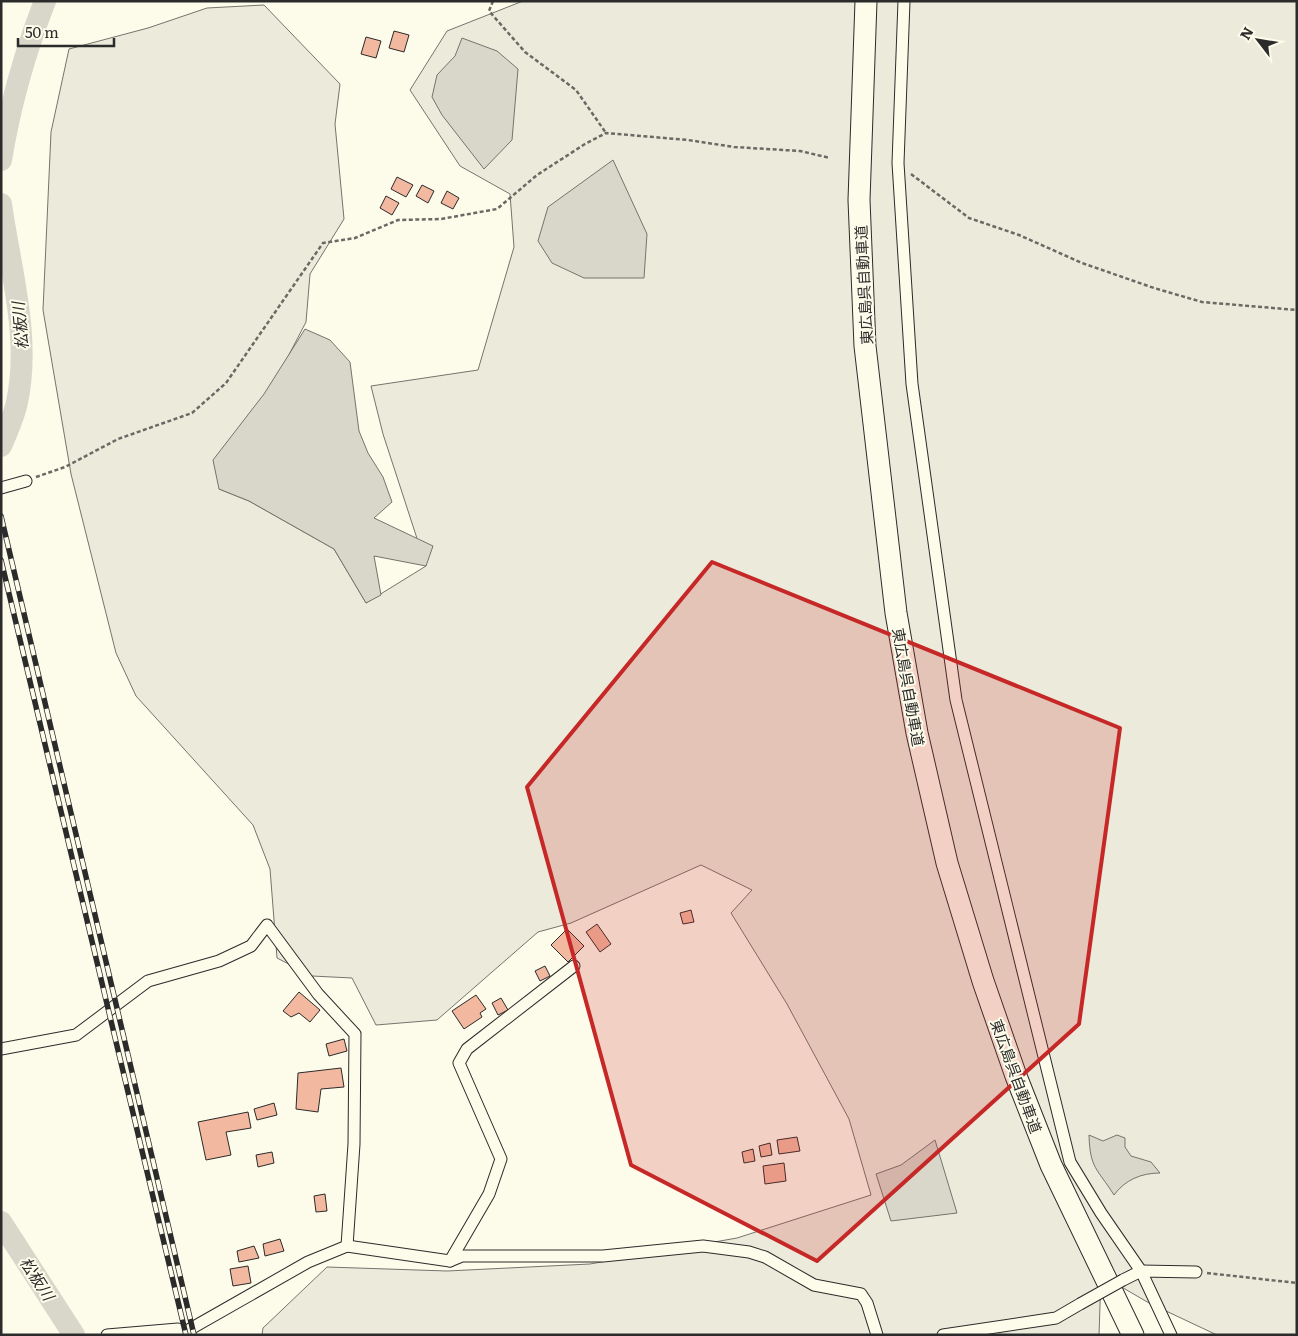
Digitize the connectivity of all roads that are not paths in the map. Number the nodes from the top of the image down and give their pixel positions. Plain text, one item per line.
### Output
1 (866, 1) edge
2 (904, 1) edge
3 (26, 481) road end
4 (1, 488) edge
5 (574, 966) dead end
6 (1, 1049) edge
7 (347, 1246) junction
8 (450, 1261) junction
9 (1141, 1271) junction
10 (1196, 1272) road end
11 (176, 1332) edge
12 (107, 1335) edge
13 (877, 1335) edge
14 (942, 1335) edge
15 (1133, 1335) edge
16 (1171, 1335) edge

1 - 15 highway, 東広島呉自動車道
2 - 9 street
3 - 4 street
5 - 8 street
6 - 7 street
7 - 8 street
7 - 11 street
8 - 13 street
9 - 10 street
9 - 14 street, bridge
9 - 16 street
11 - 12 street

